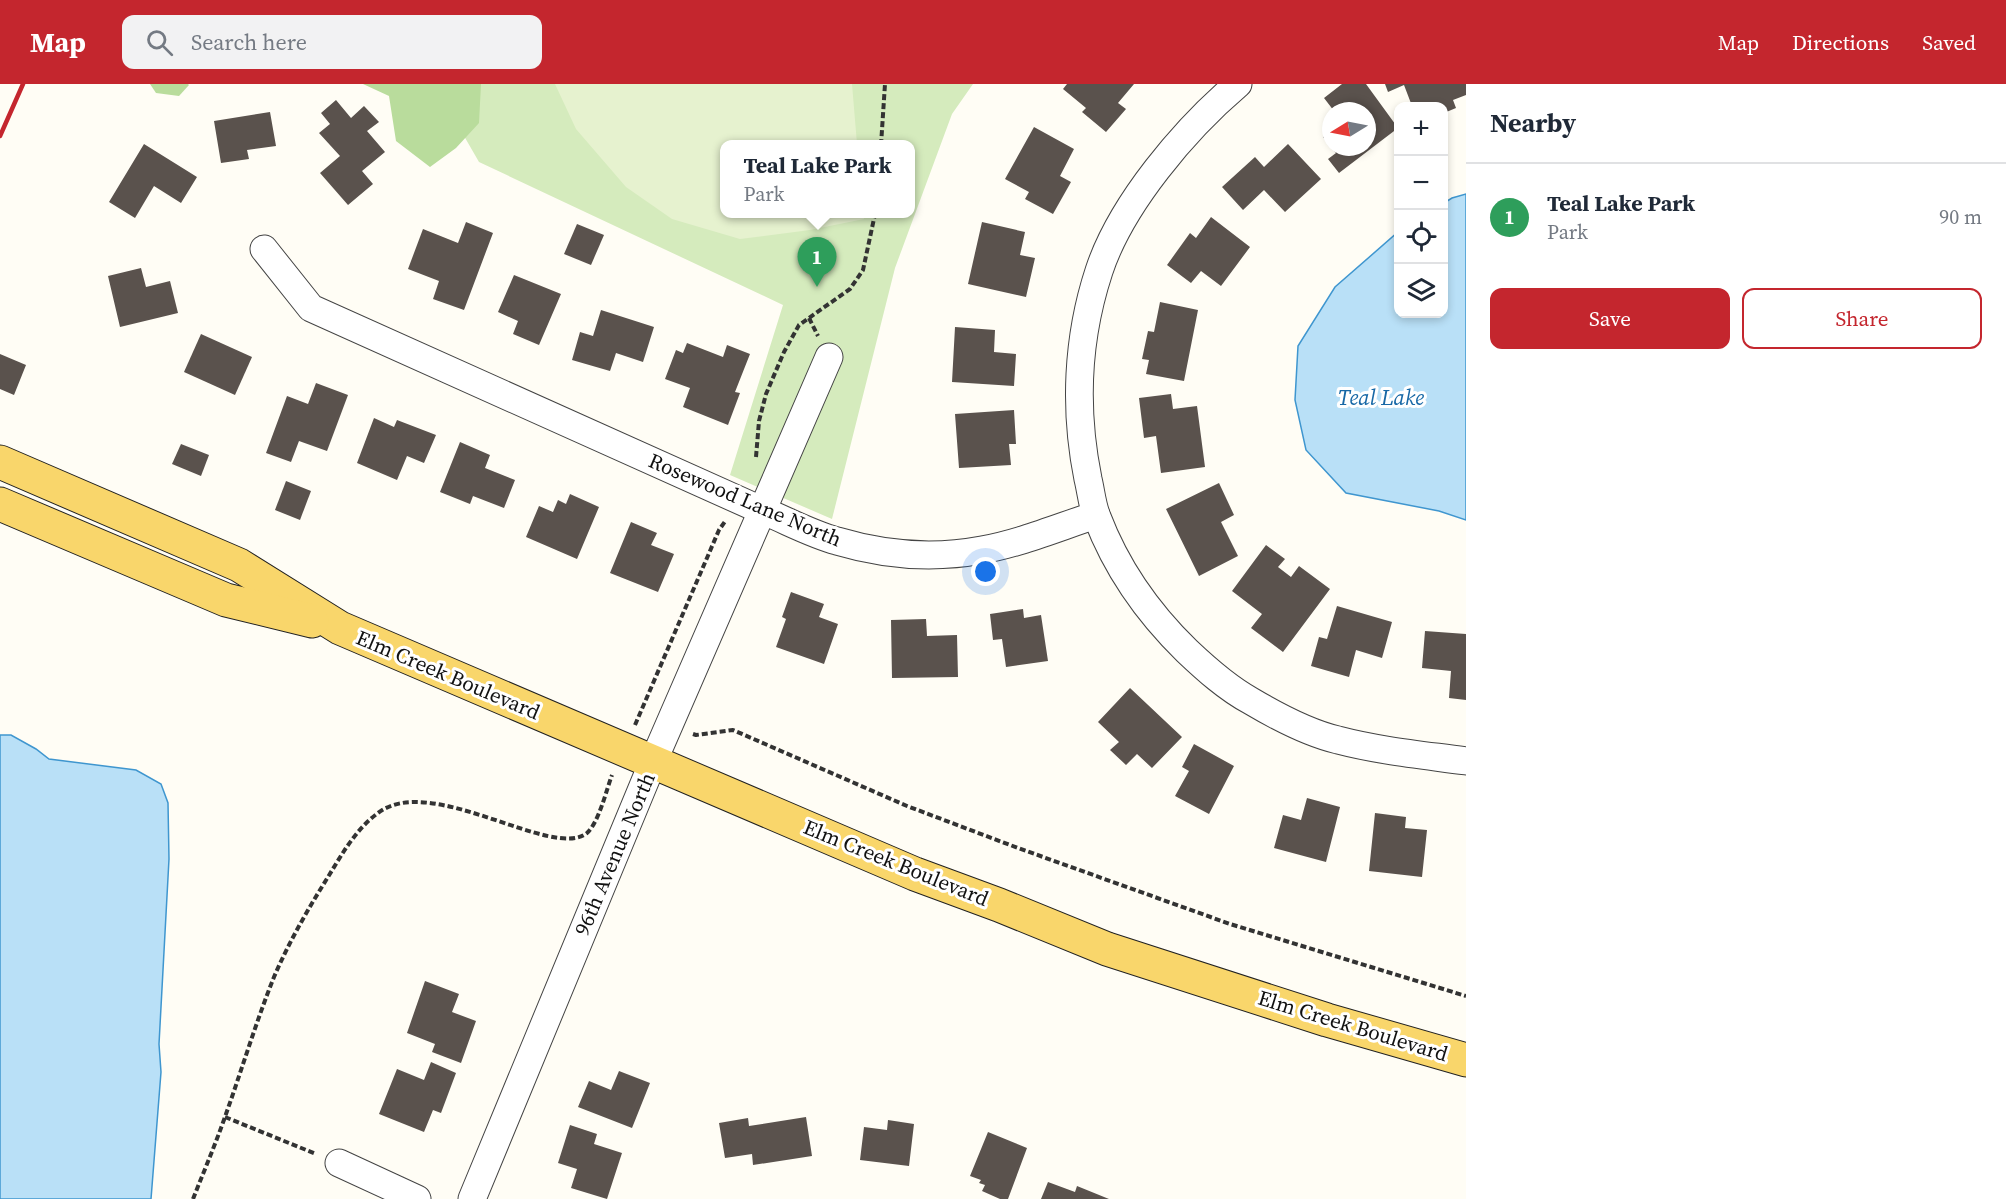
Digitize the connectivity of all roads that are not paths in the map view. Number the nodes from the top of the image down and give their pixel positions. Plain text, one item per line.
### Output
1 (1238, 84) edge
2 (264, 249) dead end
3 (829, 357) dead end
4 (0, 462) edge
5 (0, 504) edge
6 (761, 510) junction
7 (1096, 515) junction
8 (340, 628) junction
9 (1466, 761) edge
10 (653, 762) junction
11 (1466, 1060) edge
12 (339, 1163) road end
13 (417, 1199) edge
14 (472, 1199) edge

1 - 7 street
2 - 6 street, Rosewood Lane North
3 - 6 street, 96th Avenue North
4 - 8 main road, Elm Creek Boulevard
5 - 8 main road, Elm Creek Boulevard
6 - 7 street, Rosewood Lane North
6 - 10 street, 96th Avenue North
7 - 9 street
8 - 10 main road, Elm Creek Boulevard
10 - 11 main road, Elm Creek Boulevard
10 - 14 street, 96th Avenue North
12 - 13 street

